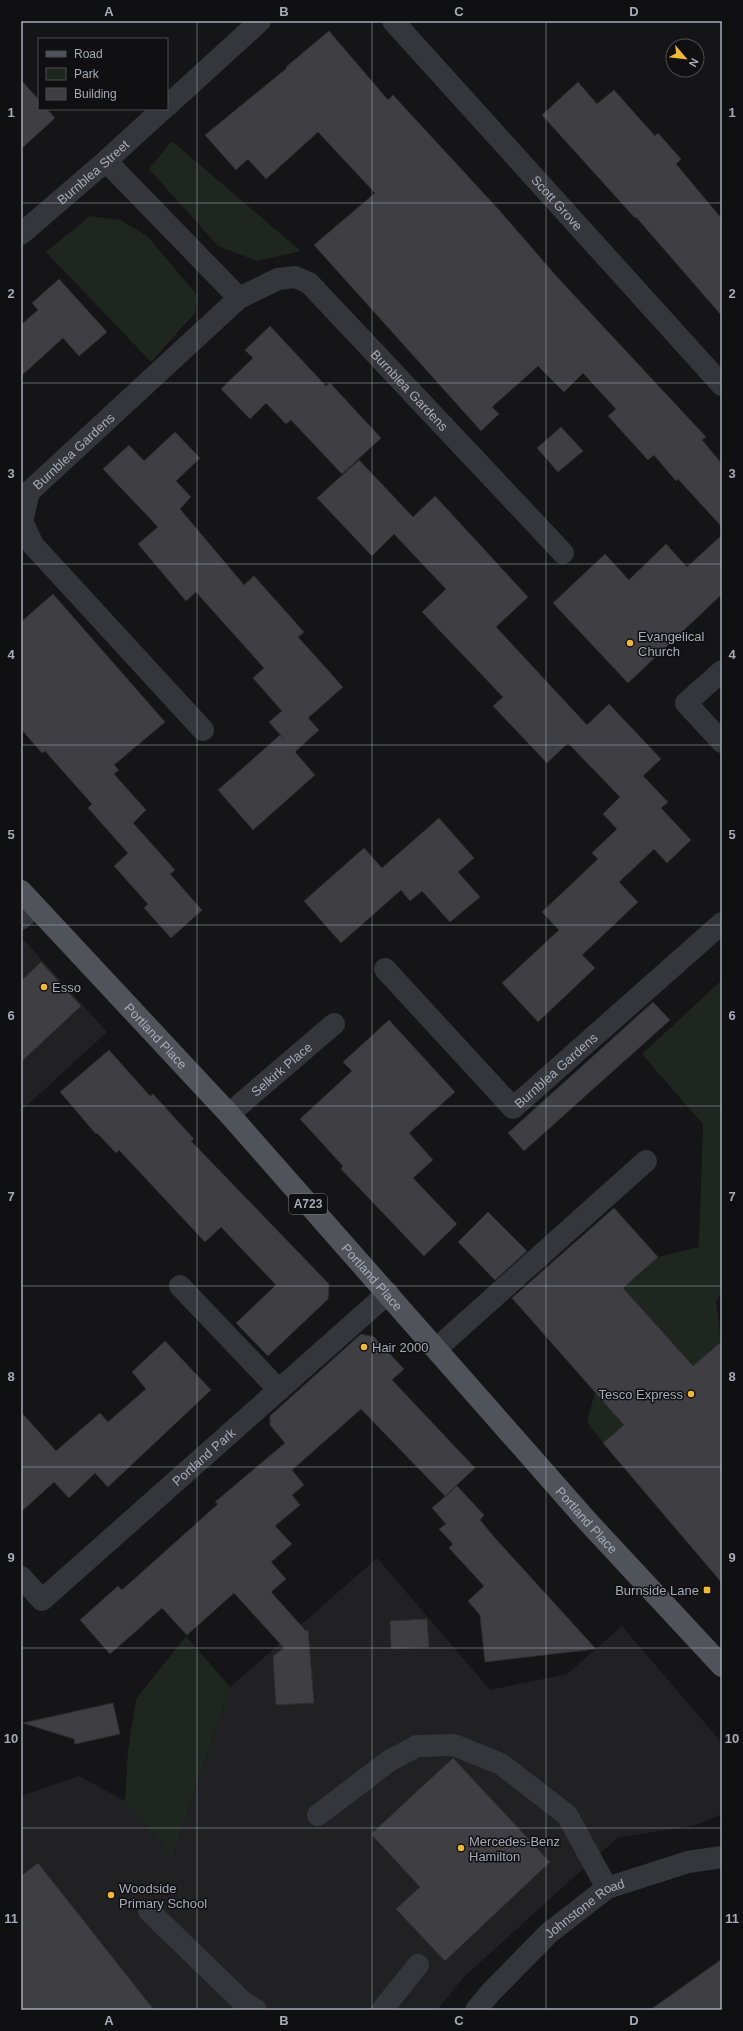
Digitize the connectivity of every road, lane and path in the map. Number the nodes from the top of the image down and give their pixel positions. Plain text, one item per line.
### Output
1 (260, 21) edge
2 (393, 21) edge
3 (168, 105) edge
4 (162, 110) edge
5 (106, 161) junction
6 (21, 234) edge
7 (239, 298) junction
8 (722, 385) edge
9 (563, 553) dead end
10 (722, 671) edge
11 (203, 730) dead end
12 (722, 742) edge
13 (26, 906) edge
14 (722, 923) edge
15 (385, 969) dead end
16 (334, 1024) dead end
17 (228, 1114) junction
18 (646, 1161) dead end
19 (180, 1286) dead end
20 (388, 1294) junction
21 (436, 1349) junction
22 (279, 1390) junction
23 (21, 1577) edge
24 (722, 1666) edge
25 (318, 1815) dead end
26 (722, 1857) edge
27 (607, 1888) junction
28 (149, 1911) dead end
29 (418, 1965) dead end
30 (256, 2010) edge
31 (382, 2010) edge
32 (476, 2010) edge

1 - 3 street
2 - 8 street, Scott Grove
4 - 5 street, Burnblea Street
5 - 6 street, Burnblea Street
5 - 7 street
7 - 9 street, Burnblea Gardens
7 - 11 street, Burnblea Gardens
10 - 12 street
13 - 17 main road, Portland Place / A723
14 - 15 street, Burnblea Gardens
16 - 17 street, Selkirk Place
17 - 20 main road, Portland Place / A723
18 - 21 street
19 - 22 street
20 - 21 main road, Portland Place / A723
20 - 22 street, Portland Park
21 - 24 main road, Portland Place / A723
22 - 23 street, Portland Park
25 - 27 street
26 - 27 street, Johnstone Road
27 - 32 street, Johnstone Road
28 - 30 street
29 - 31 street

